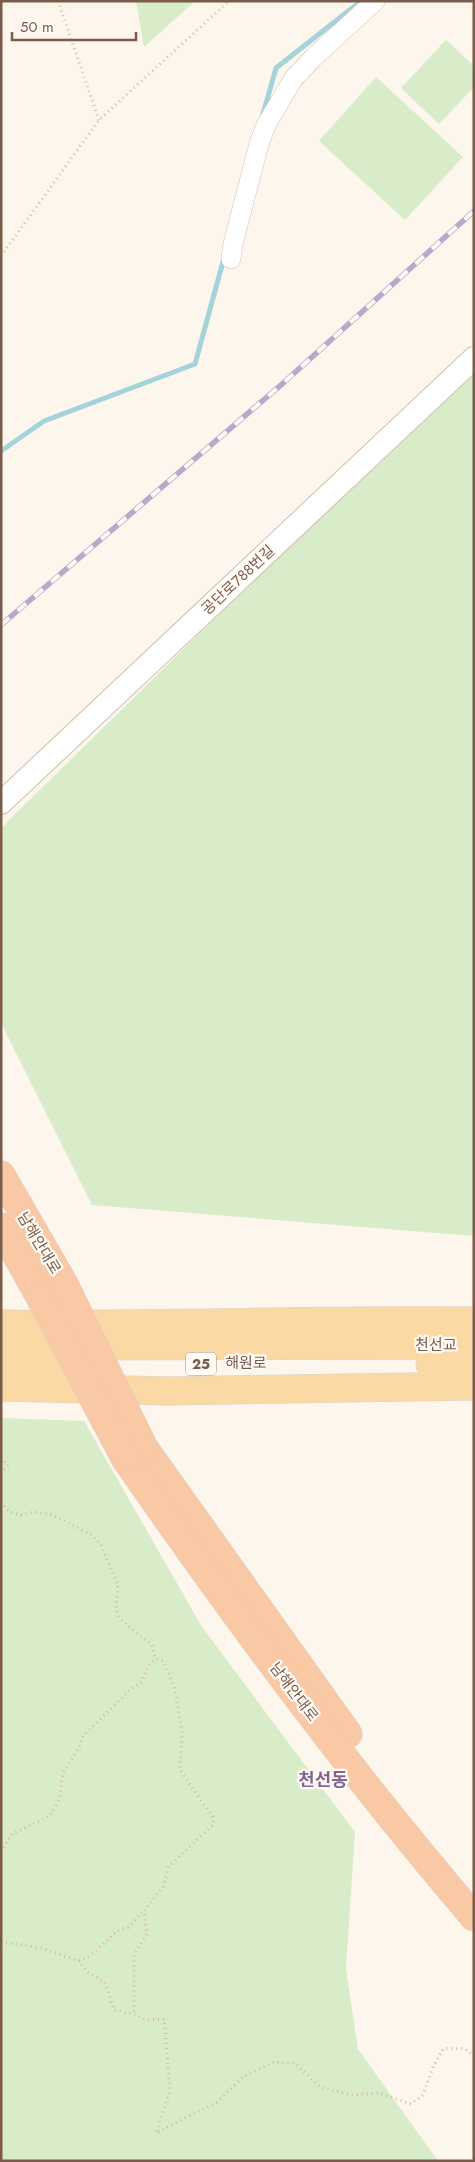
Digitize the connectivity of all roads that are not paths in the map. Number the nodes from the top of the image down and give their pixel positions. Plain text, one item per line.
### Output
1 (375, 1) edge
2 (231, 259) dead end
3 (474, 358) edge
4 (1, 803) edge
5 (1, 1175) edge
6 (1, 1227) edge
7 (52, 1291) junction
8 (474, 1321) edge
9 (1, 1324) edge
10 (1, 1343) edge
11 (474, 1345) edge
12 (399, 1354) junction
13 (474, 1364) edge
14 (1, 1366) edge
15 (474, 1386) edge
16 (1, 1387) edge
17 (134, 1453) junction
18 (474, 1888) edge
19 (474, 1917) edge

1 - 2 street
3 - 4 street, 공단로788번길
5 - 7 highway, 남해안대로
6 - 7 highway, 남해안대로
7 - 17 highway, bridge
8 - 9 main road
10 - 12 main road, 해원로 / 25
11 - 12 main road, 천선교
12 - 13 main road, 천선교 / 25
12 - 14 main road, 해원로 / 25
15 - 16 main road
17 - 18 highway, 남해안대로
17 - 19 highway, 남해안대로

